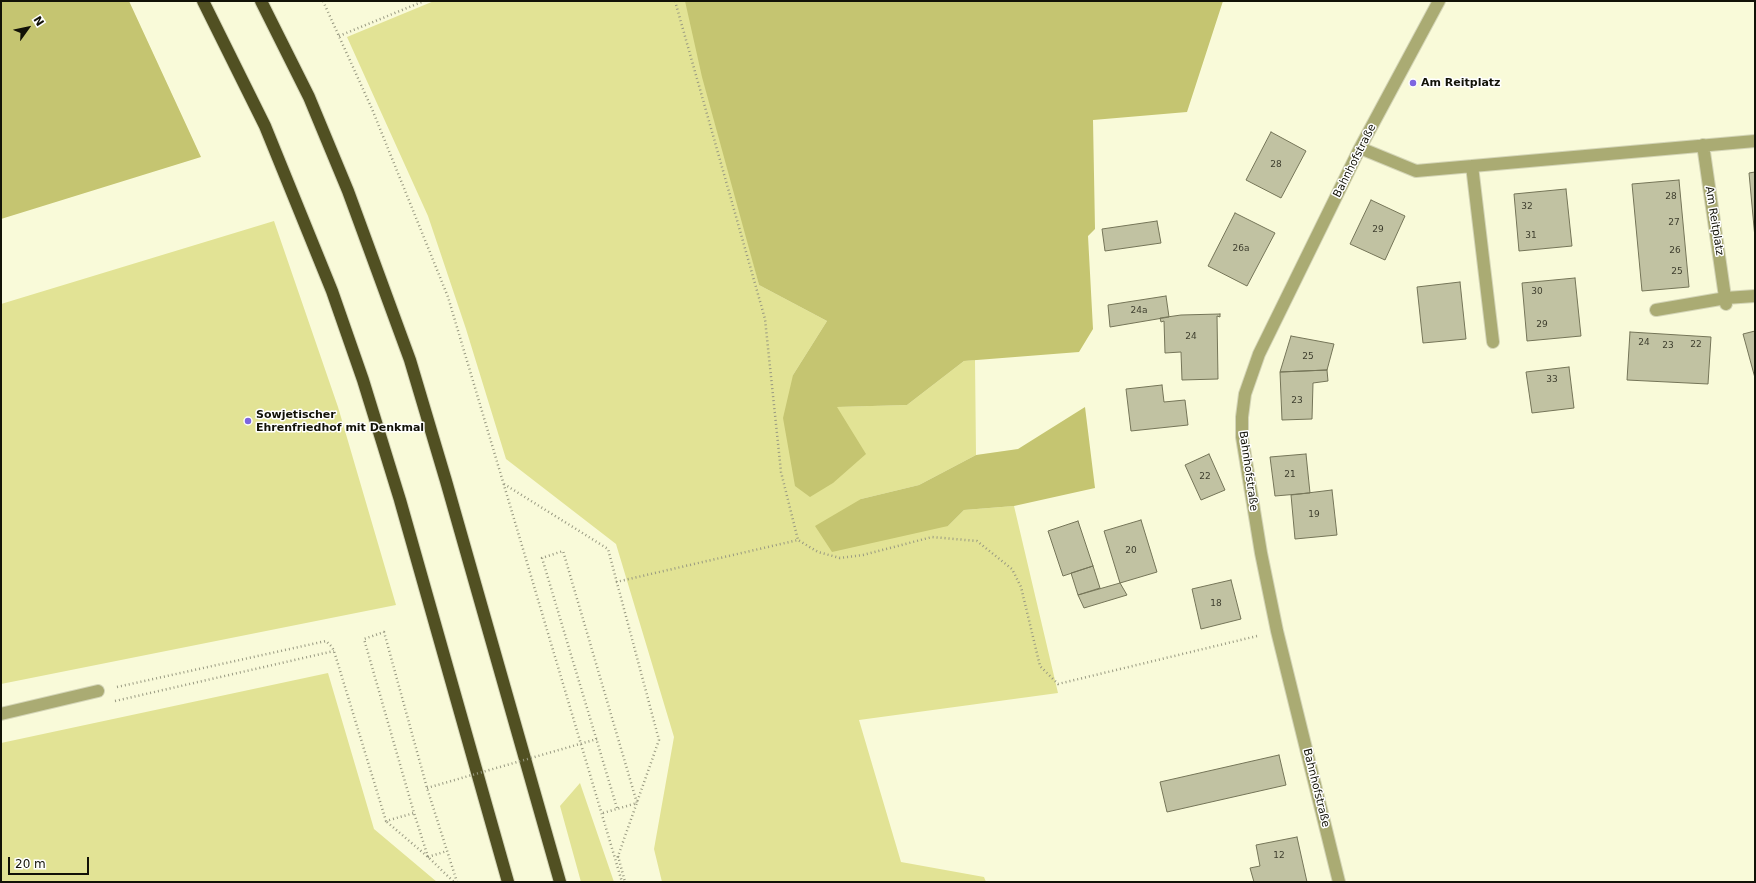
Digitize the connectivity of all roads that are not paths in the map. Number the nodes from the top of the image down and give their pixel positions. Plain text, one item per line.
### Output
1 (203, 1) edge
2 (261, 1) edge
3 (1439, 1) edge
4 (1755, 141) edge
5 (1703, 145) junction
6 (1360, 148) junction
7 (1472, 166) junction
8 (1755, 296) edge
9 (1726, 301) junction
10 (1656, 310) dead end
11 (1493, 342) dead end
12 (98, 691) road end
13 (1, 714) edge
14 (508, 882) edge
15 (560, 882) edge
16 (1339, 882) edge

1 - 14 highway
2 - 15 highway
3 - 6 street, Bahnhofstraße
4 - 5 street
5 - 7 street
5 - 9 street, Am Reitplatz
6 - 7 street
6 - 16 street, Bahnhofstraße
7 - 11 street
8 - 9 street
9 - 10 street
12 - 13 street

